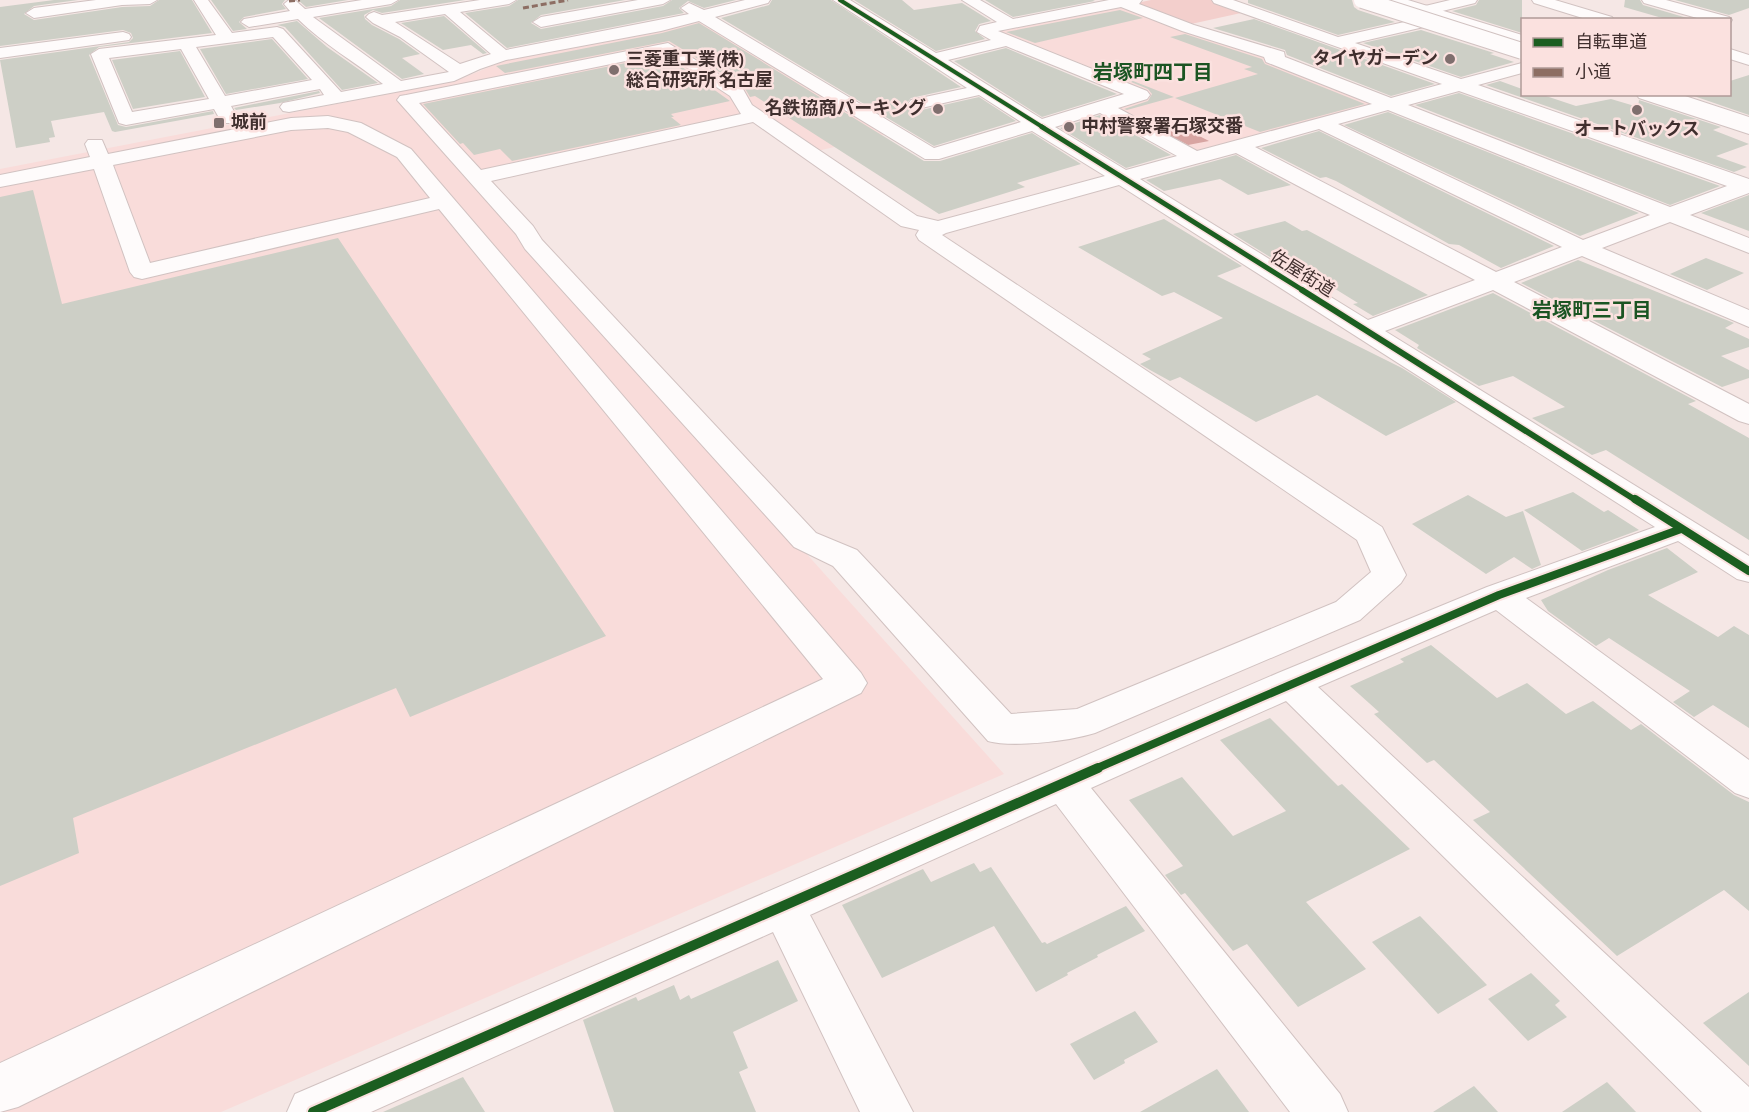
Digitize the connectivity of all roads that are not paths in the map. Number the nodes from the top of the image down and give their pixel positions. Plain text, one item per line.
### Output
1 (150, 0) edge
2 (201, 0) edge
3 (288, 0) edge
4 (391, 0) edge
5 (510, 0) edge
6 (663, 0) edge
7 (671, 0) edge
8 (763, 0) edge
9 (840, 0) edge
10 (969, 0) edge
11 (1219, 0) edge
12 (1351, 0) edge
13 (1362, 0) edge
14 (1384, 0) edge
15 (1394, 0) edge
16 (1470, 0) edge
17 (1539, 0) edge
18 (1650, 0) edge
19 (123, 1) edge
20 (1124, 1) edge
21 (358, 5) junction
22 (35, 6) edge
23 (449, 10) junction
24 (1253, 12) junction
25 (302, 15) junction
26 (703, 15) junction
27 (1424, 16) junction
28 (1600, 18) edge
29 (1719, 18) edge
30 (378, 20) junction
31 (541, 22) junction
32 (1188, 28) junction
33 (223, 32) junction
34 (1010, 32) junction
35 (118, 38) junction
36 (1338, 42) junction
37 (1521, 42) edge
38 (1521, 42) edge
39 (186, 43) junction
40 (570, 43) junction
41 (26, 50) junction
42 (0, 53) edge
43 (1521, 53) edge
44 (1521, 53) edge
45 (503, 56) junction
46 (1278, 56) junction
47 (932, 59) junction
48 (1521, 68) edge
49 (466, 70) junction
50 (324, 84) junction
51 (1460, 85) junction
52 (398, 87) junction
53 (980, 90) junction
54 (1651, 96) edge
55 (1665, 96) edge
56 (1692, 96) edge
57 (1704, 96) edge
58 (337, 98) junction
59 (220, 102) junction
60 (917, 104) dead end
61 (1391, 104) junction
62 (1103, 107) junction
63 (1749, 112) edge
64 (756, 116) junction
65 (229, 119) junction
66 (207, 123) dead end
67 (1749, 123) edge
68 (1323, 124) junction
69 (1036, 125) junction
70 (1749, 128) edge
71 (1238, 146) junction
72 (97, 148) junction
73 (1193, 157) junction
74 (1119, 177) junction
75 (475, 178) junction
76 (0, 181) edge
77 (1748, 186) edge
78 (444, 201) junction
79 (1669, 215) junction
80 (938, 228) junction
81 (1749, 246) edge
82 (1580, 247) junction
83 (1495, 281) junction
84 (1749, 319) edge
85 (1364, 330) junction
86 (1749, 415) edge
87 (1681, 529) junction
88 (1749, 571) edge
89 (1499, 595) junction
90 (1290, 683) junction
91 (1749, 782) edge
92 (1064, 784) junction
93 (782, 905) junction
94 (0, 1089) edge
95 (313, 1112) edge
96 (887, 1112) edge
97 (1322, 1112) edge
98 (1738, 1112) edge

1 - 19 main road
2 - 33 main road
3 - 25 main road
4 - 21 main road
5 - 23 main road
5 - 31 main road
6 - 31 main road
7 - 26 main road
8 - 26 main road
9 - 47 main road, 佐屋街道
10 - 34 main road
11 - 24 main road
12 - 27 main road
13 - 44 main road, bridge
14 - 38 main road
15 - 27 main road
16 - 27 main road
17 - 28 main road
18 - 29 main road
19 - 22 main road
19 - 35 main road
20 - 32 main road
20 - 34 main road
21 - 25 main road
21 - 30 main road
22 - 41 main road
23 - 30 main road
23 - 45 main road
24 - 32 main road
24 - 36 main road
25 - 33 main road
25 - 52 main road
26 - 40 main road
26 - 69 main road
27 - 36 main road
27 - 37 main road
27 - 43 main road
30 - 49 main road
31 - 40 main road
32 - 46 main road
33 - 35 main road
33 - 39 main road
33 - 50 main road
34 - 47 main road
34 - 62 main road
35 - 41 main road
36 - 46 main road
36 - 51 main road
39 - 59 main road
39 - 59 main road
40 - 45 main road
41 - 42 main road
45 - 49 main road
46 - 61 main road
47 - 53 main road, 佐屋街道
48 - 51 main road
49 - 52 main road
50 - 58 main road
50 - 59 main road
51 - 61 main road
51 - 77 main road
52 - 58 main road
53 - 60 main road
53 - 69 main road, 佐屋街道
54 - 70 main road
55 - 67 main road
56 - 63 main road
57 - 63 main road
58 - 65 main road
59 - 65 main road
61 - 68 main road
61 - 79 main road
62 - 69 main road
62 - 73 main road
64 - 75 main road
64 - 75 main road
64 - 80 main road
65 - 66 main road
68 - 71 main road
68 - 82 main road
69 - 74 main road, 佐屋街道
71 - 73 main road
71 - 83 main road
72 - 76 main road
72 - 78 main road
72 - 78 main road
73 - 74 main road
74 - 80 main road
74 - 85 main road, 佐屋街道
75 - 80 main road
77 - 79 main road
78 - 94 main road
79 - 81 main road
79 - 82 main road
82 - 83 main road
82 - 84 main road
83 - 85 main road
83 - 86 main road
85 - 87 main road, 佐屋街道
87 - 88 main road, 佐屋街道
87 - 89 main road
89 - 90 main road
89 - 91 main road
90 - 92 main road
90 - 98 main road
92 - 93 main road
92 - 97 main road
93 - 95 main road
93 - 96 main road

